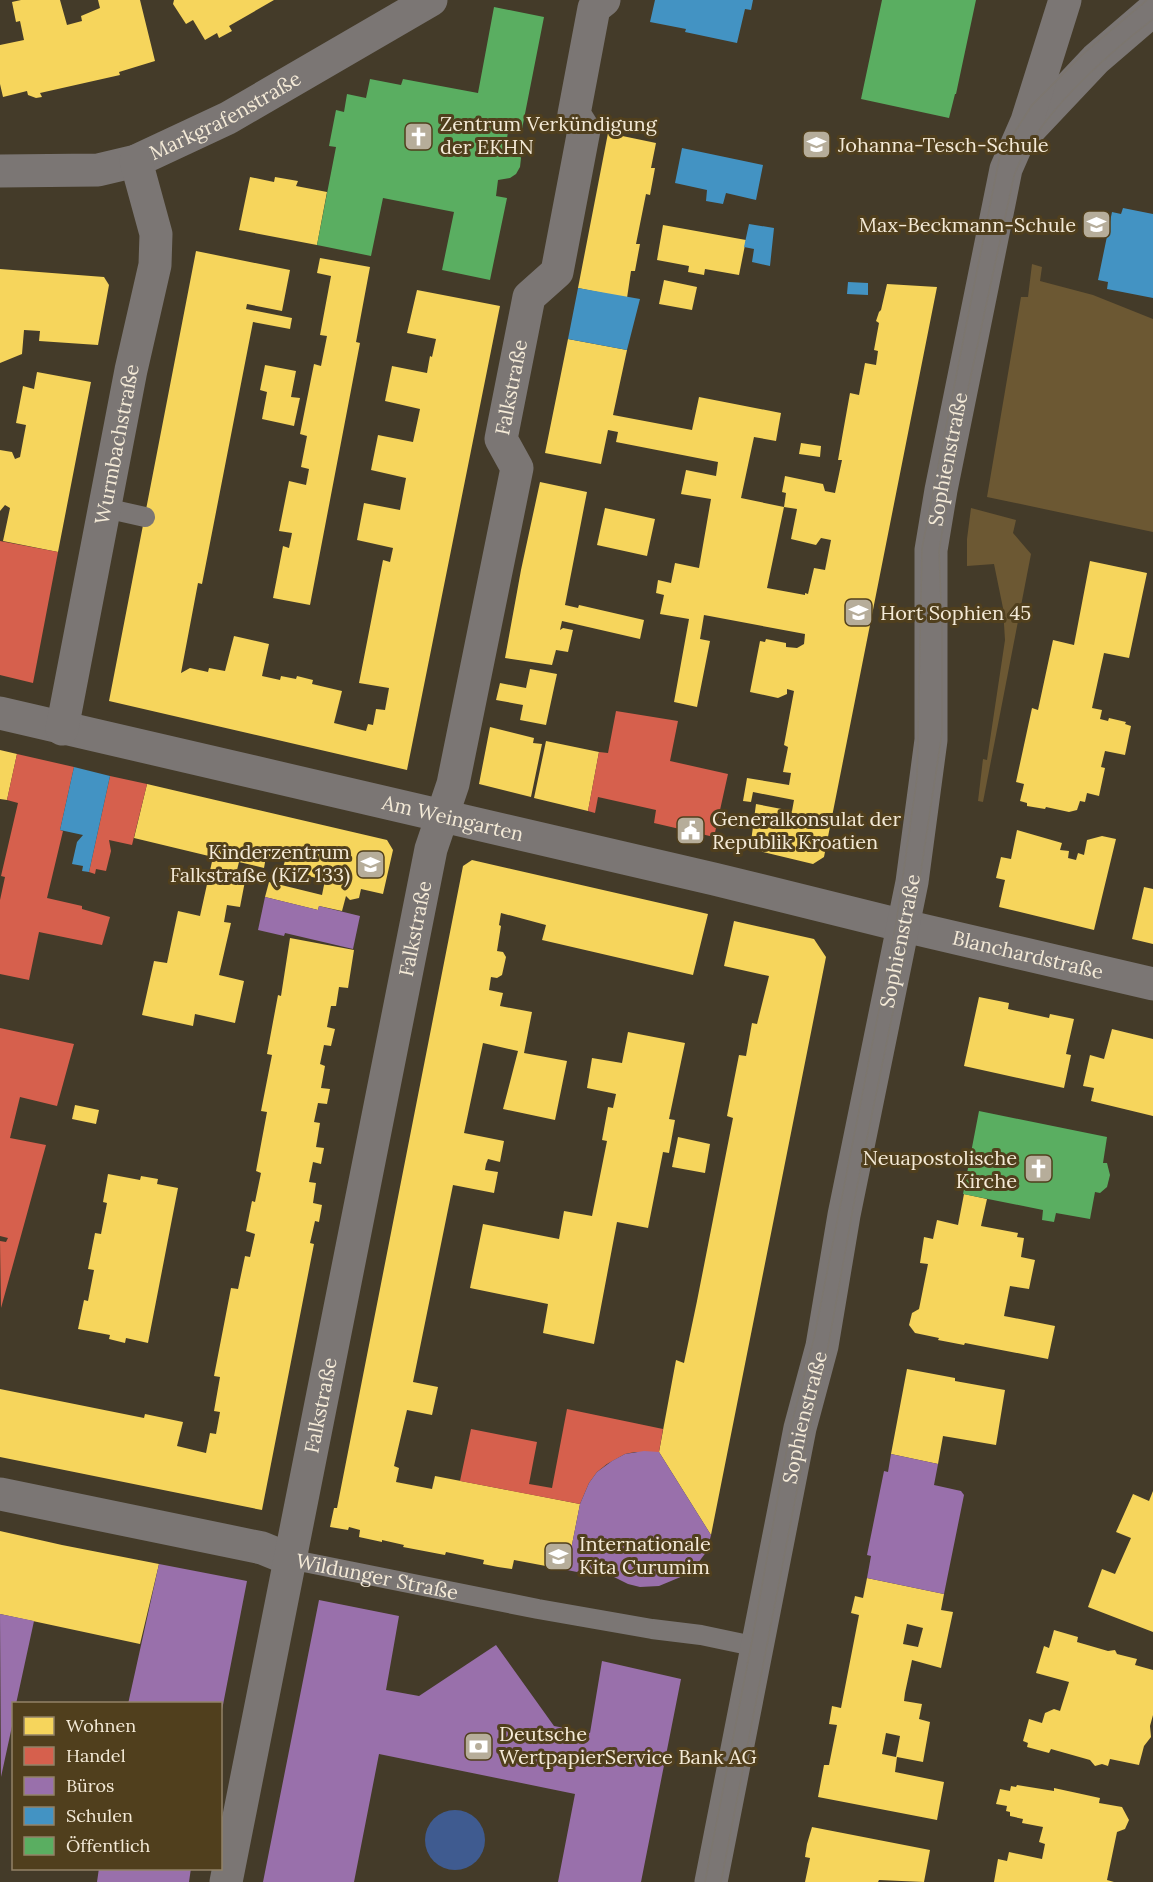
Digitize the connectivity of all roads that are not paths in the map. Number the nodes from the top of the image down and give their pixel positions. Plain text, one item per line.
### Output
1 (431, 0) edge
2 (604, 0) edge
3 (1065, 0) edge
4 (1153, 10) edge
5 (1020, 139) junction
6 (136, 161) junction
7 (0, 171) edge
8 (105, 508) junction
9 (145, 517) dead end
10 (0, 713) edge
11 (62, 729) junction
12 (442, 817) junction
13 (904, 926) junction
14 (1153, 984) edge
15 (0, 1494) edge
16 (289, 1559) junction
17 (758, 1647) junction
18 (226, 1882) edge
19 (711, 1882) edge

1 - 6 street, Markgrafenstraße
2 - 12 street, Falkstraße
3 - 5 street, Sophienstraße
4 - 5 street
5 - 13 street, Sophienstraße
6 - 7 street, Markgrafenstraße
6 - 8 street, Wurmbachstraße
8 - 9 lane
8 - 11 street, Wurmbachstraße
10 - 11 street, Am Weingarten
11 - 12 street, Am Weingarten
12 - 13 street, Am Weingarten
12 - 16 street, Falkstraße
13 - 14 street, Blanchardstraße
13 - 17 street, Sophienstraße
15 - 16 street, Wildunger Straße
16 - 17 lane, Wildunger Straße
16 - 18 street, Falkstraße
17 - 19 street, Sophienstraße

